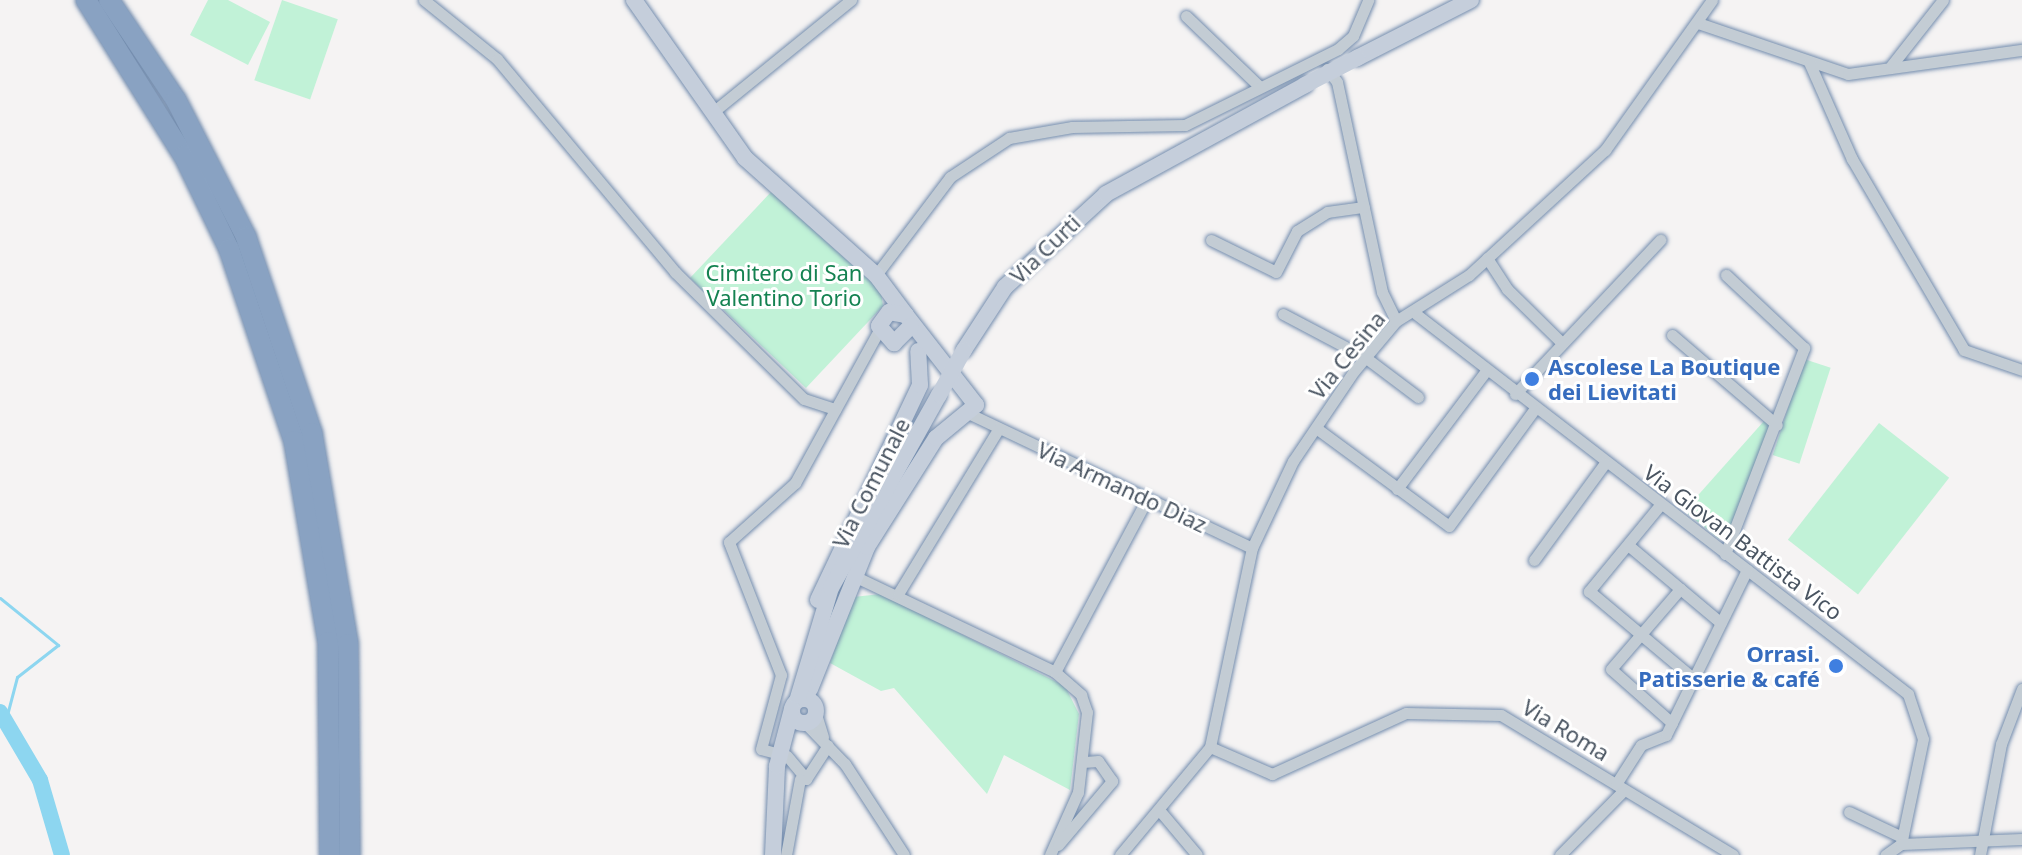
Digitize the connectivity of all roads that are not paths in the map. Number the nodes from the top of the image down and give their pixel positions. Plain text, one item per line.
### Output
1 (86, 0) edge
2 (109, 0) edge
3 (424, 0) edge
4 (634, 0) edge
5 (851, 0) edge
6 (1368, 0) edge
7 (1471, 0) edge
8 (1712, 0) edge
9 (1943, 0) edge
10 (1186, 16) dead end
11 (1698, 23) junction
12 (2022, 50) edge
13 (1321, 60) junction
14 (1809, 62) junction
15 (1891, 66) junction
16 (1259, 86) junction
17 (713, 112) junction
18 (1364, 207) junction
19 (1211, 240) dead end
20 (1660, 240) dead end
21 (1487, 258) junction
22 (876, 275) junction
23 (1726, 275) dead end
24 (890, 293) junction
25 (1283, 314) dead end
26 (1416, 314) junction
27 (908, 321) junction
28 (1396, 321) junction
29 (888, 333) junction
30 (1672, 335) dead end
31 (1560, 341) junction
32 (918, 351) junction
33 (934, 358) junction
34 (1366, 358) junction
35 (2022, 370) edge
36 (1486, 371) junction
37 (1515, 394) junction
38 (1418, 397) dead end
39 (972, 408) junction
40 (835, 409) junction
41 (1534, 410) junction
42 (1777, 425) junction
43 (996, 426) junction
44 (1316, 428) junction
45 (1605, 463) junction
46 (1397, 489) junction
47 (1146, 501) junction
48 (1660, 505) junction
49 (1628, 545) junction
50 (1252, 548) junction
51 (1725, 554) junction
52 (1534, 560) dead end
53 (1747, 570) junction
54 (854, 576) junction
55 (1680, 589) junction
56 (898, 594) junction
57 (818, 617) junction
58 (1721, 623) junction
59 (1642, 635) junction
60 (1055, 672) junction
61 (1694, 679) junction
62 (2022, 689) edge
63 (805, 705) junction
64 (1672, 723) junction
65 (826, 741) junction
66 (1210, 747) junction
67 (772, 752) dead end
68 (787, 756) dead end
69 (1082, 762) junction
70 (800, 779) junction
71 (1620, 787) junction
72 (1160, 811) junction
73 (1849, 812) dead end
74 (1984, 836) junction
75 (2022, 839) edge
76 (1902, 840) junction
77 (1051, 853) edge
78 (1564, 854) edge
79 (330, 855) edge
80 (350, 855) edge
81 (773, 855) edge
82 (786, 855) edge
83 (904, 855) edge
84 (1120, 855) edge
85 (1197, 855) edge
86 (1733, 855) edge
87 (1885, 855) edge
88 (1980, 855) edge

1 - 79 highway
2 - 80 highway
3 - 40 street
4 - 17 street
5 - 17 street
6 - 13 street
7 - 57 street, Via Curti, bridge
8 - 11 street, Via Cesina
9 - 15 street
10 - 16 street
11 - 14 street
11 - 21 street, Via Cesina
12 - 15 street
13 - 16 street
13 - 18 street
14 - 15 street
14 - 35 street
16 - 22 street
17 - 22 street
18 - 19 street
18 - 28 street
20 - 31 street
21 - 26 street, Via Cesina
21 - 31 street
22 - 24 street
23 - 42 street
24 - 27 street
24 - 29 street
25 - 34 street
26 - 28 street, Via Cesina
26 - 36 street, Via Giovan Battista Vico
27 - 29 street
27 - 29 street
27 - 33 street
28 - 34 street, Via Cesina
29 - 32 street
29 - 40 street
30 - 42 street
31 - 37 street
32 - 33 street
32 - 57 street, Via Comunale
33 - 39 street
34 - 38 street
34 - 44 street, Via Cesina
36 - 37 street, Via Giovan Battista Vico
36 - 46 street
37 - 41 street, Via Giovan Battista Vico
39 - 43 street, Via Armando Diaz
39 - 54 street
40 - 67 street
41 - 45 street, Via Giovan Battista Vico
41 - 46 street
42 - 51 street
43 - 47 street, Via Armando Diaz
43 - 56 street
44 - 46 street
44 - 50 street, Via Cesina
45 - 48 street, Via Giovan Battista Vico
45 - 52 street
47 - 50 street, Via Armando Diaz
47 - 60 street
48 - 49 street
48 - 51 street, Via Giovan Battista Vico
49 - 55 street
49 - 59 street
50 - 66 street, Via Cesina
51 - 53 street, Via Giovan Battista Vico
53 - 58 street
53 - 76 street, Via Giovan Battista Vico
54 - 56 street
54 - 63 street
55 - 58 street
55 - 59 street
56 - 60 street
57 - 63 street, Via Curti
58 - 61 street
59 - 61 street
59 - 64 street
60 - 69 street
61 - 64 street
62 - 74 street
63 - 65 street
63 - 81 street
64 - 71 street
65 - 70 street
65 - 83 street
66 - 71 street, Via Roma
66 - 72 street
68 - 70 street
69 - 77 street
69 - 77 street
70 - 82 street
71 - 78 street
71 - 86 street, Via Roma
72 - 84 street
72 - 85 street
73 - 76 street
74 - 75 street
74 - 76 street
74 - 88 street
76 - 87 street

